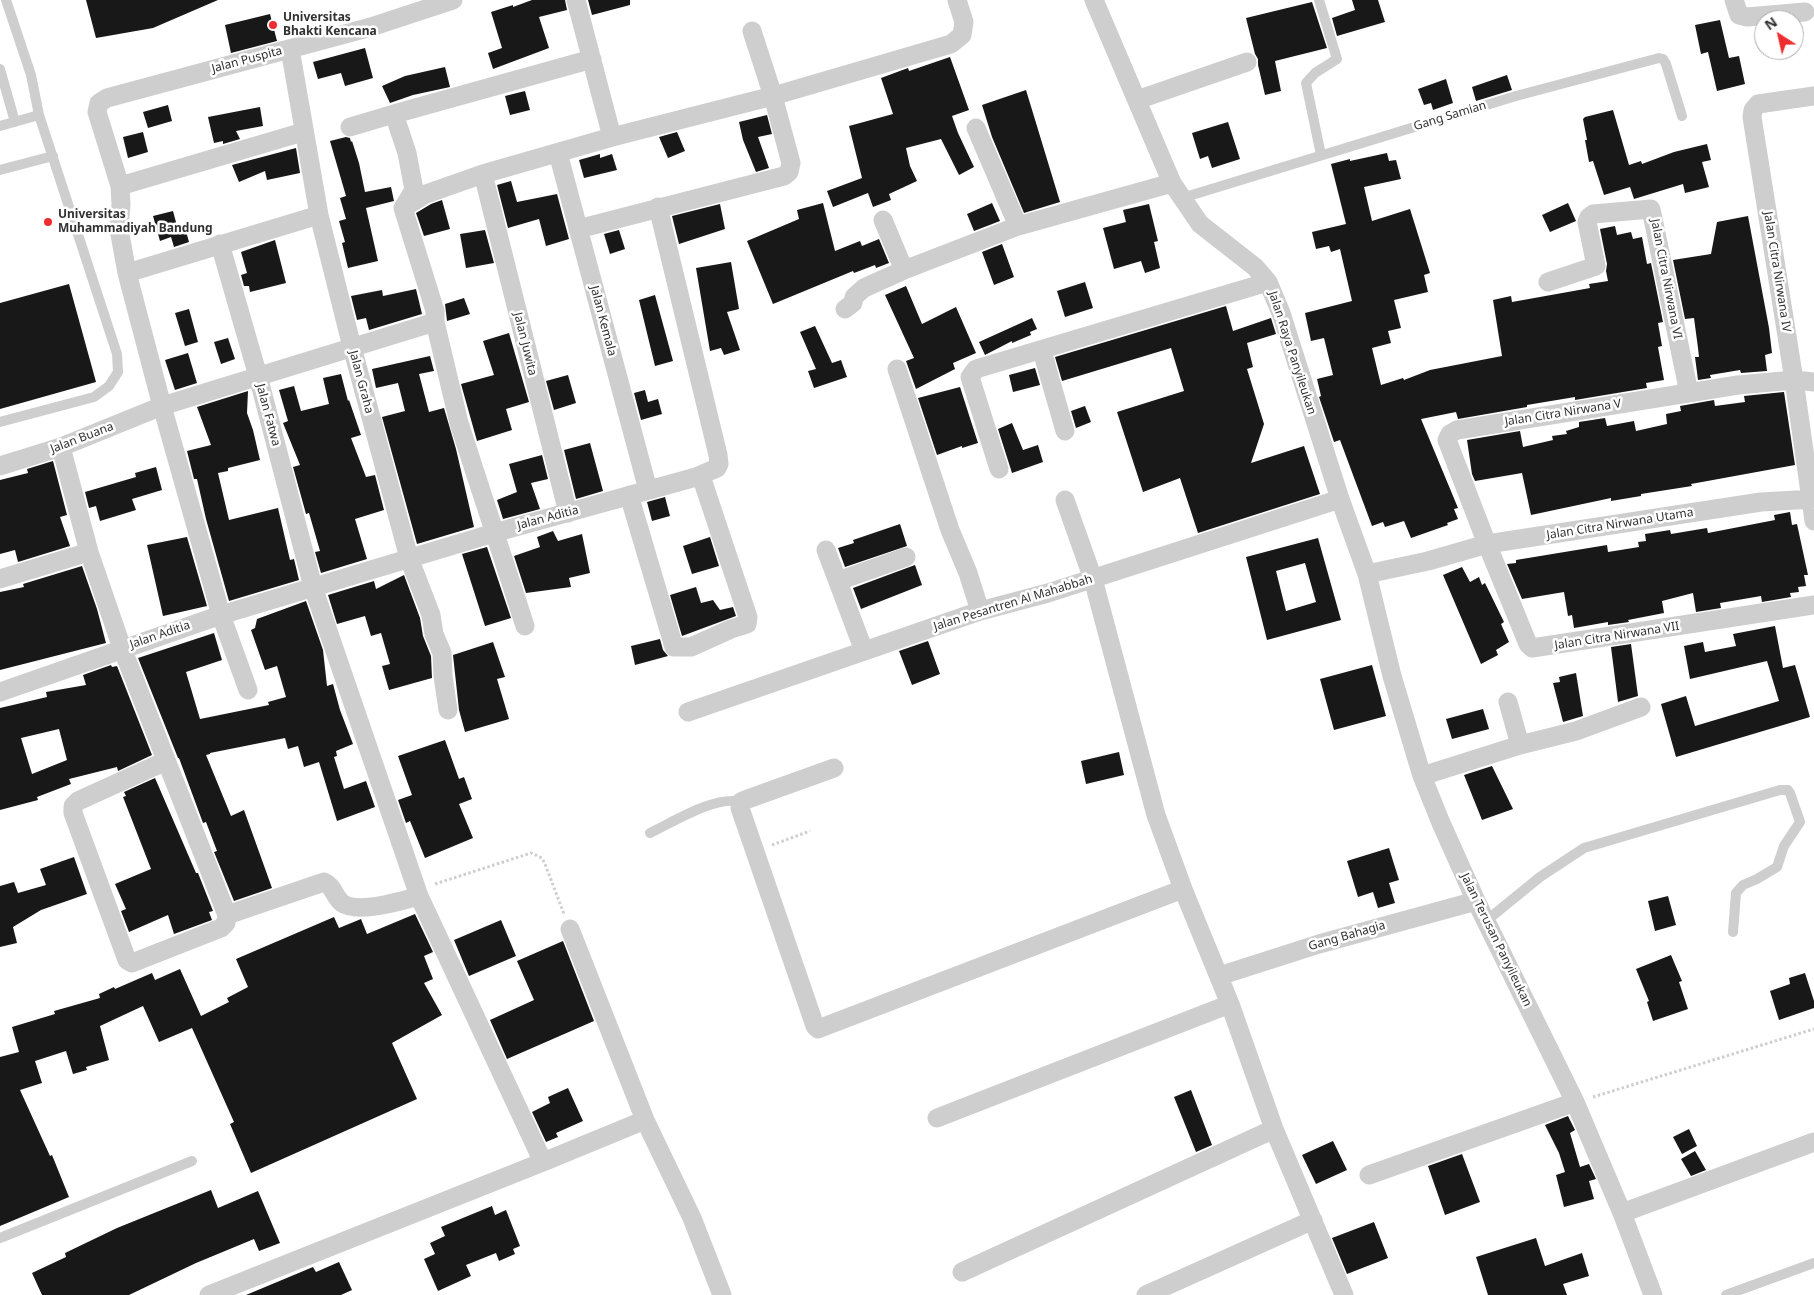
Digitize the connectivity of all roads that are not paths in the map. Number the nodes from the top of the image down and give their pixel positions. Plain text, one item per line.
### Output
1 (6, 0) edge
2 (576, 0) edge
3 (957, 0) edge
4 (1094, 0) edge
5 (1319, 0) edge
6 (1734, 0) edge
7 (444, 1) edge
8 (1805, 12) dead end
9 (752, 31) dead end
10 (290, 49) junction
11 (592, 59) junction
12 (1246, 62) dead end
13 (0, 69) edge
14 (773, 96) junction
15 (1814, 96) edge
16 (1137, 100) junction
17 (394, 114) junction
18 (39, 115) junction
19 (1682, 116) dead end
20 (15, 122) junction
21 (0, 126) edge
22 (350, 127) dead end
23 (976, 128) dead end
24 (303, 132) junction
25 (612, 137) junction
26 (558, 153) junction
27 (1321, 155) junction
28 (53, 156) junction
29 (0, 170) edge
30 (483, 174) junction
31 (120, 186) junction
32 (1177, 191) junction
33 (658, 207) junction
34 (403, 208) junction
35 (319, 215) junction
36 (883, 220) dead end
37 (1018, 226) junction
38 (578, 229) junction
39 (220, 244) junction
40 (904, 270) junction
41 (127, 273) junction
42 (1268, 282) junction
43 (1548, 282) dead end
44 (845, 308) dead end
45 (435, 322) junction
46 (352, 347) junction
47 (1042, 351) junction
48 (898, 369) dead end
49 (258, 376) junction
50 (1794, 380) junction
51 (1814, 382) edge
52 (1689, 393) junction
53 (162, 406) junction
54 (0, 422) edge
55 (1066, 431) dead end
56 (61, 447) junction
57 (0, 466) edge
58 (999, 469) dead end
59 (696, 477) junction
60 (648, 490) junction
61 (629, 495) junction
62 (1340, 499) junction
63 (1813, 499) edge
64 (1065, 500) dead end
65 (568, 513) junction
66 (1814, 521) edge
67 (494, 533) junction
68 (1487, 544) junction
69 (826, 550) dead end
70 (89, 552) junction
71 (906, 557) dead end
72 (409, 558) junction
73 (1367, 574) junction
74 (0, 579) edge
75 (1093, 579) junction
76 (838, 581) junction
77 (313, 587) junction
78 (1814, 605) edge
79 (980, 611) junction
80 (221, 615) junction
81 (525, 626) dead end
82 (122, 648) junction
83 (864, 650) junction
84 (248, 690) dead end
85 (0, 692) edge
86 (1508, 702) dead end
87 (1640, 707) dead end
88 (448, 710) dead end
89 (688, 712) dead end
90 (1520, 745) junction
91 (166, 761) junction
92 (834, 768) dead end
93 (1422, 776) junction
94 (741, 802) junction
95 (650, 833) dead end
96 (1183, 889) junction
97 (419, 893) junction
98 (1476, 901) junction
99 (227, 915) junction
100 (1486, 921) junction
101 (570, 929) road end
102 (1733, 932) dead end
103 (1219, 976) junction
104 (1230, 1004) junction
105 (1575, 1102) junction
106 (937, 1118) dead end
107 (645, 1120) junction
108 (1274, 1129) junction
109 (1814, 1142) edge
110 (192, 1161) dead end
111 (542, 1162) junction
112 (1368, 1175) dead end
113 (1622, 1213) junction
114 (1313, 1220) junction
115 (0, 1238) edge
116 (1814, 1263) edge
117 (962, 1272) dead end
118 (251, 1288) edge
119 (209, 1295) edge
120 (722, 1295) edge
121 (1146, 1295) edge
122 (1344, 1295) edge
123 (1653, 1295) edge
124 (1726, 1295) edge

1 - 18 lane
2 - 11 street
3 - 14 street
4 - 16 street, Jalan Raya Panyileukan
5 - 27 lane
6 - 8 street
7 - 10 street, Jalan Puspita
9 - 14 street
10 - 24 street, Jalan Graha
10 - 31 street, Jalan Puspita
11 - 17 street
11 - 25 street
12 - 16 street
13 - 20 lane
14 - 25 street
14 - 33 street
15 - 50 street, Jalan Citra Nirwana IV
16 - 32 street, Jalan Raya Panyileukan
17 - 22 street
17 - 34 street
18 - 20 lane
18 - 28 lane
19 - 27 lane, Gang Samian
20 - 21 lane
23 - 37 street
24 - 31 street
24 - 35 street, Jalan Graha
25 - 26 street
26 - 30 street
26 - 38 street, Jalan Kemala
27 - 32 lane, Gang Samian
28 - 29 lane
28 - 54 lane
30 - 34 street
30 - 65 street, Jalan Juwita
31 - 41 street
32 - 37 street
32 - 42 street, Jalan Raya Panyileukan
33 - 38 street
33 - 59 street, Jalan Aditia
34 - 45 street
35 - 39 street
35 - 46 street, Jalan Graha
36 - 40 street
37 - 40 street
38 - 60 street, Jalan Kemala
39 - 41 street
39 - 49 street, Jalan Fatwa
40 - 44 street
41 - 53 street
42 - 47 street
42 - 62 street, Jalan Raya Panyileukan
43 - 52 street, Jalan Citra Nirwana VI
45 - 46 street, Jalan Buana
45 - 67 street
46 - 49 street, Jalan Buana
46 - 72 street, Jalan Graha
47 - 55 street
47 - 58 street
48 - 79 street
49 - 53 street, Jalan Buana
49 - 77 street, Jalan Fatwa
50 - 51 street, Jalan Citra Nirwana V
50 - 52 street, Jalan Citra Nirwana V
50 - 63 street, Jalan Citra Nirwana IV
52 - 68 street, Jalan Citra Nirwana V
53 - 56 street, Jalan Buana
53 - 80 street
56 - 57 street, Jalan Buana
56 - 70 street
59 - 60 street, Jalan Aditia
59 - 61 street
60 - 61 street, Jalan Aditia
61 - 65 street, Jalan Aditia
62 - 73 street, Jalan Raya Panyileukan
62 - 75 street, Jalan Pesantren Al Mahabbah
63 - 66 street
63 - 68 street, Jalan Citra Nirwana Utama
64 - 75 street
65 - 67 street, Jalan Aditia
67 - 72 street, Jalan Aditia
67 - 81 street
68 - 73 street, Jalan Citra Nirwana Utama
68 - 78 street, Jalan Citra Nirwana VII
69 - 76 street
70 - 74 street
70 - 82 street
71 - 76 street
72 - 77 street, Jalan Aditia
72 - 88 street, Jalan Graha
73 - 93 street, Jalan Terusan Panyileukan
75 - 79 street, Jalan Pesantren Al Mahabbah
75 - 96 street
76 - 83 street
77 - 80 street, Jalan Aditia
77 - 97 street, Jalan Fatwa
79 - 83 street, Jalan Pesantren Al Mahabbah
80 - 82 street, Jalan Aditia
80 - 84 street
82 - 85 street, Jalan Aditia
82 - 91 street
83 - 89 street, Jalan Pesantren Al Mahabbah
86 - 90 street
87 - 90 street
90 - 93 street
91 - 99 street
91 - 99 street
92 - 94 street
93 - 98 street, Jalan Terusan Panyileukan
94 - 95 lane
94 - 96 street
96 - 103 street
97 - 99 street
97 - 111 street, Jalan Fatwa
98 - 100 street, Jalan Terusan Panyileukan
98 - 103 street, Gang Bahagia
100 - 102 lane
100 - 105 street, Jalan Terusan Panyileukan
101 - 107 street
103 - 104 street
104 - 106 street
104 - 108 street
105 - 112 street
105 - 113 street, Jalan Terusan Panyileukan
107 - 111 street
107 - 120 street
108 - 114 street
108 - 117 street
109 - 113 street
110 - 115 lane
111 - 118 street
113 - 123 street, Jalan Terusan Panyileukan
114 - 121 street
114 - 122 street
116 - 124 lane
118 - 119 street

